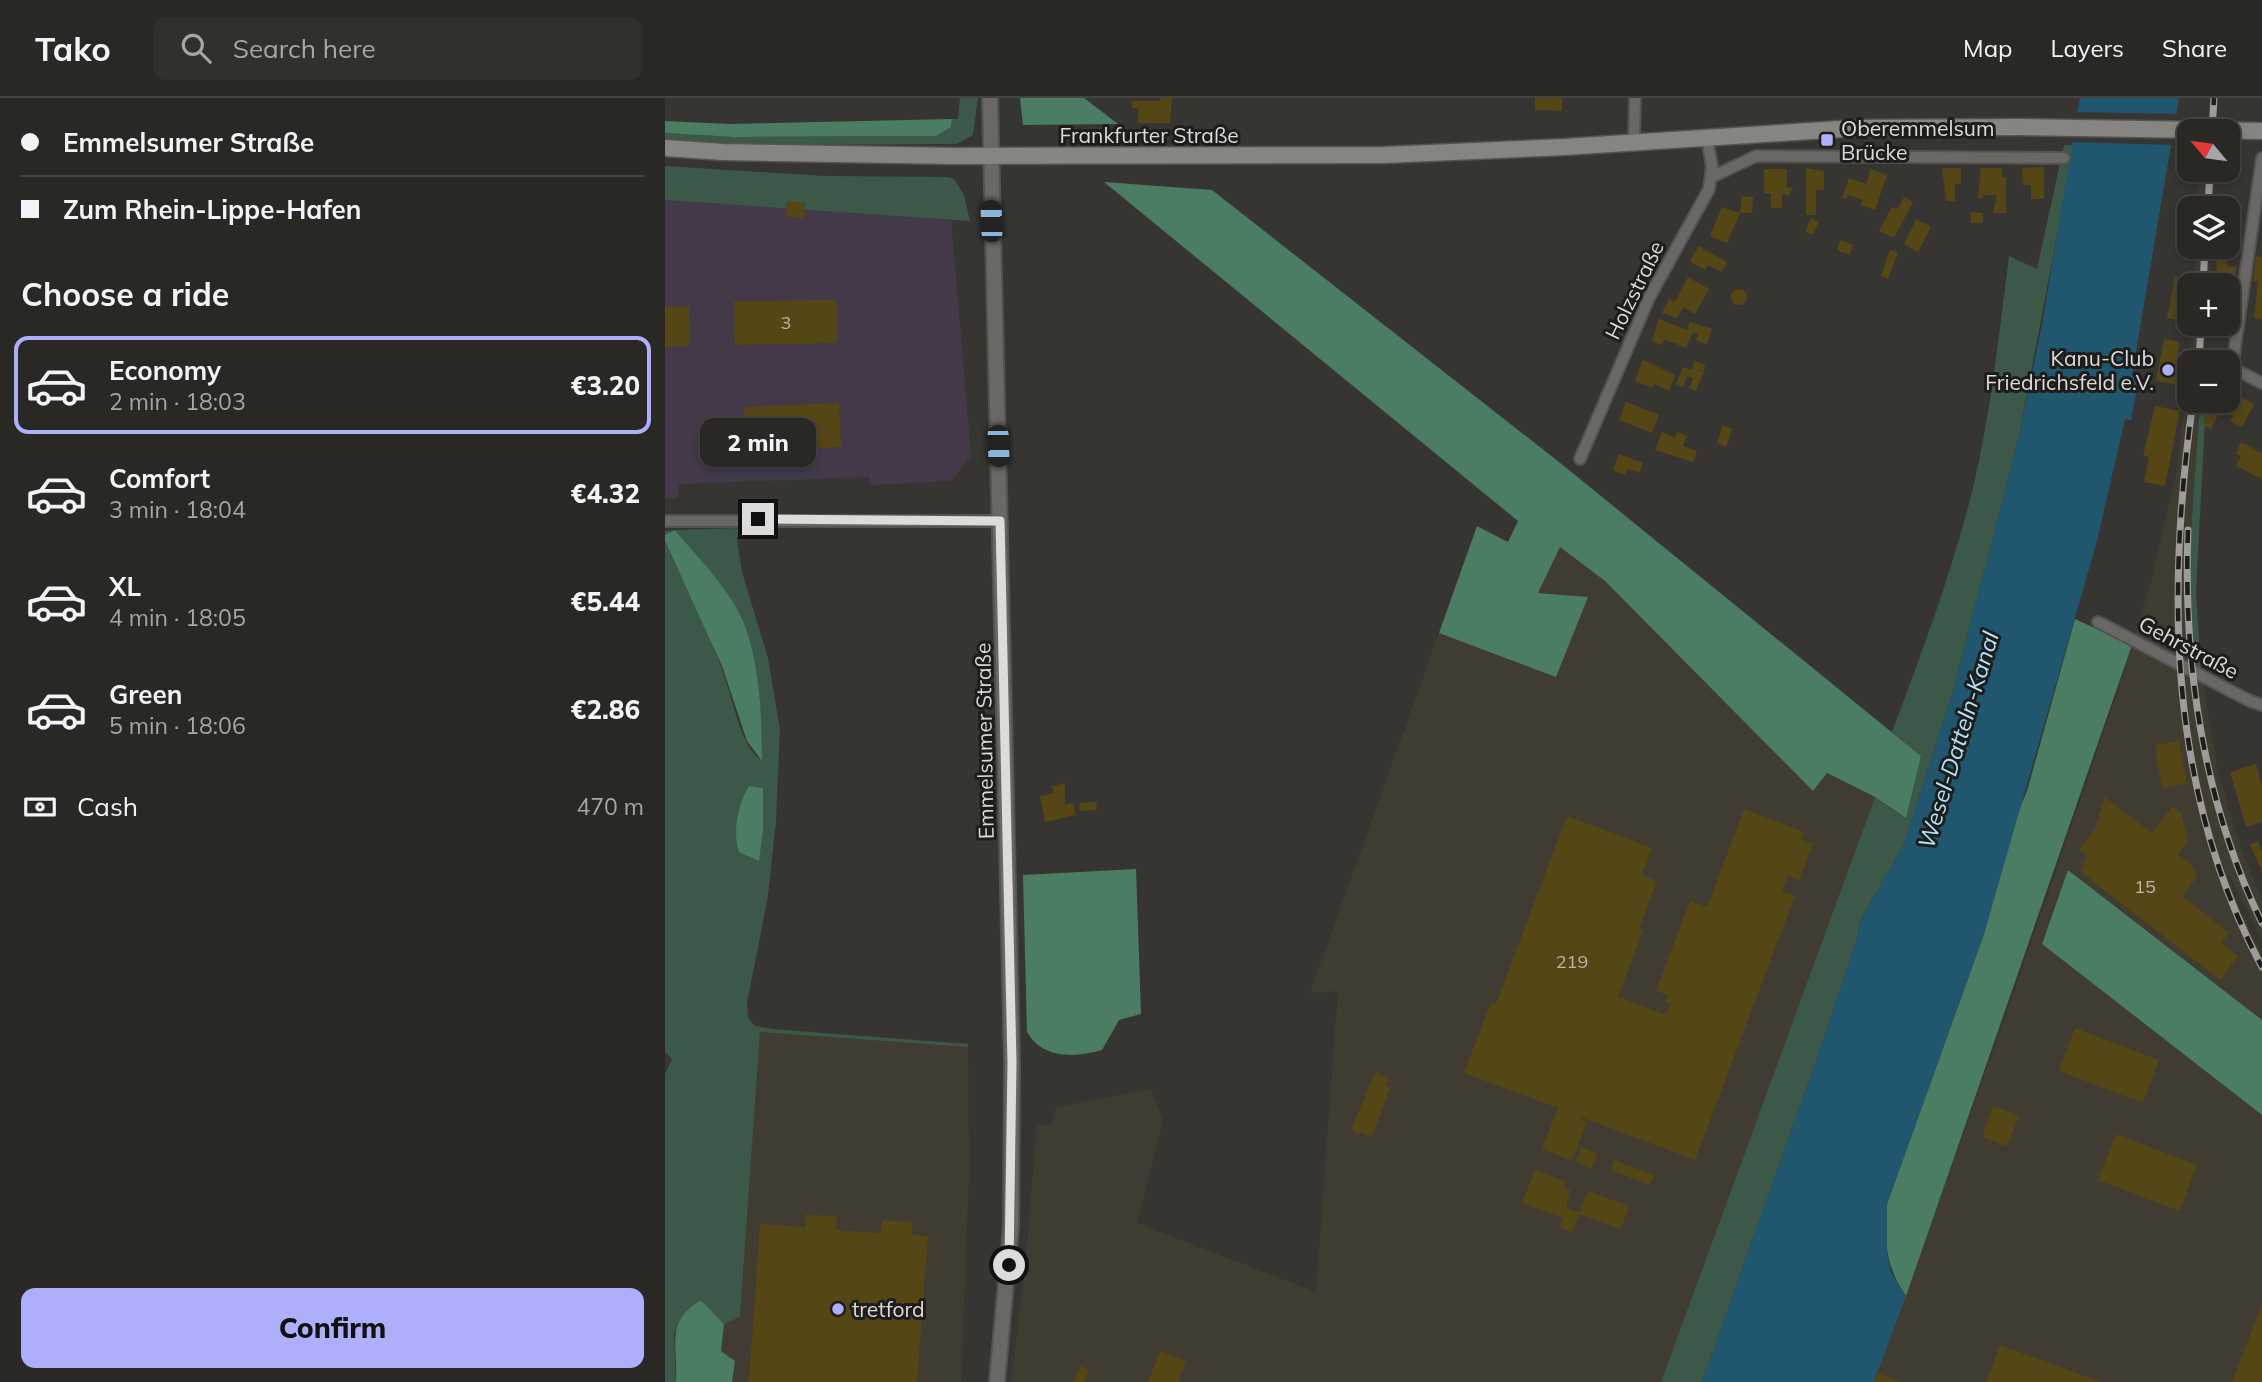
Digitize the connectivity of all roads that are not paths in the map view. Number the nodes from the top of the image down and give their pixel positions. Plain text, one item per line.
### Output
1 (990, 98) edge
2 (1635, 98) edge
3 (2262, 131) edge
4 (1707, 138) junction
5 (1634, 142) junction
6 (665, 148) edge
7 (991, 156) junction
8 (2064, 158) dead end
9 (2261, 158) edge
10 (1712, 177) junction
11 (2262, 383) edge
12 (1580, 459) dead end
13 (1000, 521) junction
14 (665, 522) edge
15 (2098, 622) dead end
16 (2262, 705) edge
17 (997, 1382) edge

1 - 7 street, Emmelsumer Straße
2 - 5 street
3 - 4 main road, Frankfurter Straße, bridge
4 - 5 main road, Frankfurter Straße
4 - 10 street
5 - 7 main road, Frankfurter Straße
6 - 7 main road, Frankfurter Straße
7 - 13 street, Emmelsumer Straße
8 - 10 street
9 - 11 street
10 - 12 street, Holzstraße
13 - 14 street
13 - 17 street, Emmelsumer Straße
15 - 16 street, Gehrstraße

